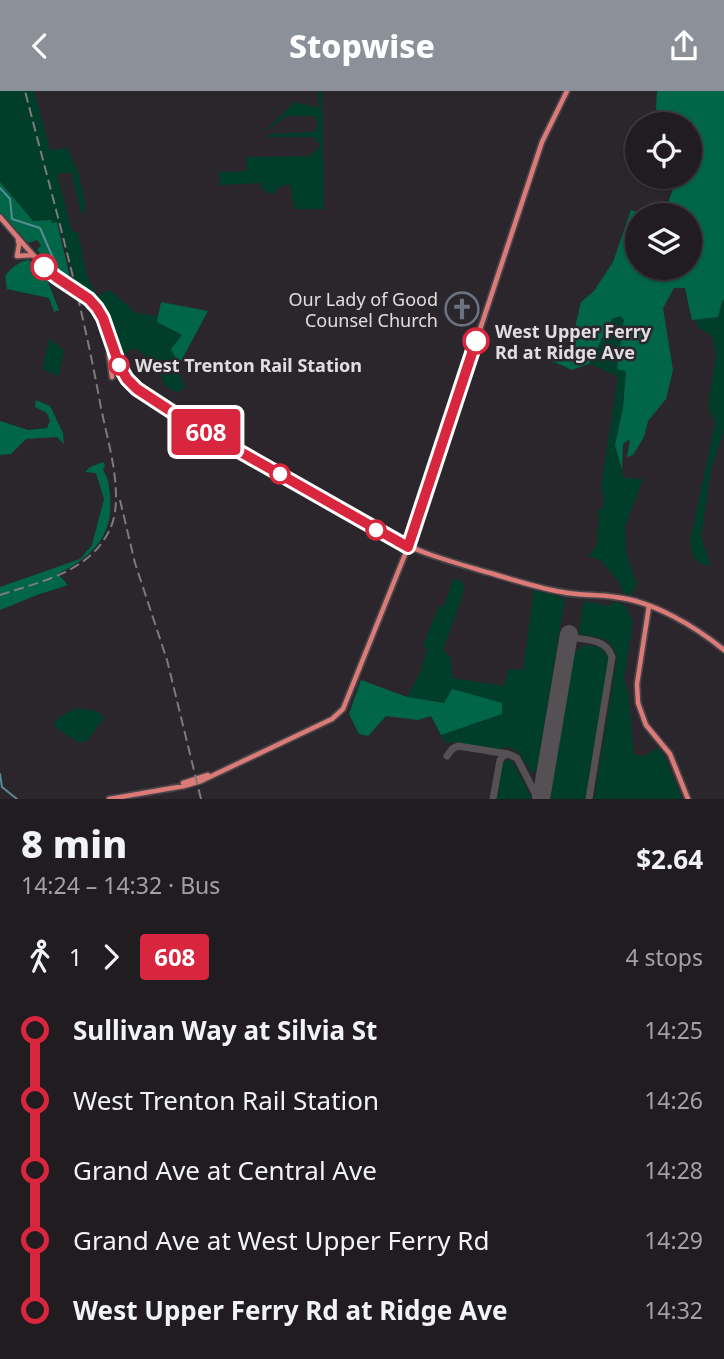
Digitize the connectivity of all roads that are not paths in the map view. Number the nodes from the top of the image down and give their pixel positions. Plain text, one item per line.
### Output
1 (568, 91) edge
2 (0, 216) edge
3 (17, 236) junction
4 (34, 255) junction
5 (72, 288) dead end
6 (81, 293) dead end
7 (114, 349) junction
8 (112, 377) dead end
9 (408, 547) junction
10 (649, 606) junction
11 (659, 610) junction
12 (647, 619) junction
13 (724, 650) edge
14 (109, 799) edge
15 (688, 799) edge

1 - 9 main road
2 - 3 main road
3 - 4 main road
3 - 4 main road
4 - 5 main road
6 - 7 main road
7 - 8 main road
7 - 9 main road
9 - 10 main road
9 - 14 main road
10 - 11 main road
10 - 12 main road
11 - 12 main road
11 - 13 main road
12 - 15 main road

